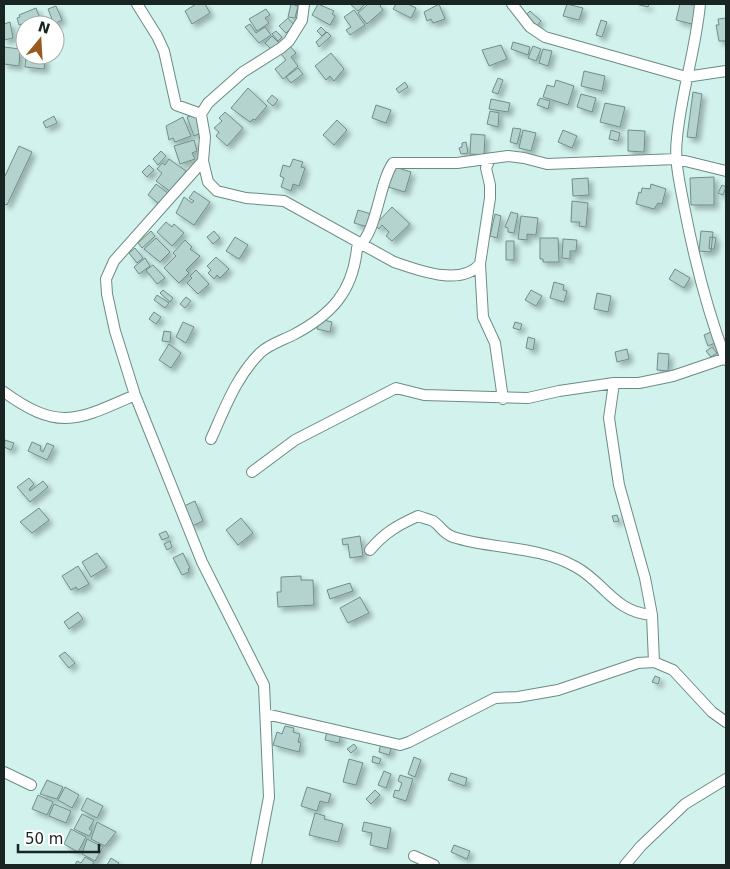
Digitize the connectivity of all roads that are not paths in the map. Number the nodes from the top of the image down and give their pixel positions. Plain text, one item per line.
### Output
1 (137, 4) edge
2 (304, 4) edge
3 (512, 4) edge
4 (700, 4) edge
5 (726, 71) edge
6 (686, 77) junction
7 (201, 114) junction
8 (490, 159) junction
9 (676, 159) junction
10 (203, 161) junction
11 (726, 171) edge
12 (361, 245) junction
13 (480, 264) junction
14 (722, 336) edge
15 (726, 359) edge
16 (614, 383) junction
17 (4, 392) edge
18 (135, 395) junction
19 (503, 399) junction
20 (211, 438) dead end
21 (252, 472) dead end
22 (370, 550) dead end
23 (652, 615) junction
24 (654, 662) junction
25 (266, 714) junction
26 (726, 722) edge
27 (4, 772) edge
28 (726, 779) edge
29 (31, 785) dead end
30 (414, 856) dead end
31 (256, 865) edge
32 (434, 865) edge
33 (625, 865) edge

1 - 7 street
2 - 7 street
3 - 6 street
4 - 6 street
5 - 6 street
6 - 9 street
7 - 10 street
8 - 9 street
8 - 12 street
8 - 13 street
9 - 11 street
9 - 14 street
10 - 12 street
10 - 18 street
12 - 13 street
12 - 20 street
13 - 19 street
14 - 15 street
15 - 16 street
16 - 19 street
16 - 23 street
17 - 18 street
18 - 25 street
19 - 21 street
22 - 23 street
23 - 24 street
24 - 25 street
24 - 26 street
25 - 31 street
27 - 29 street
28 - 33 street
30 - 32 street

